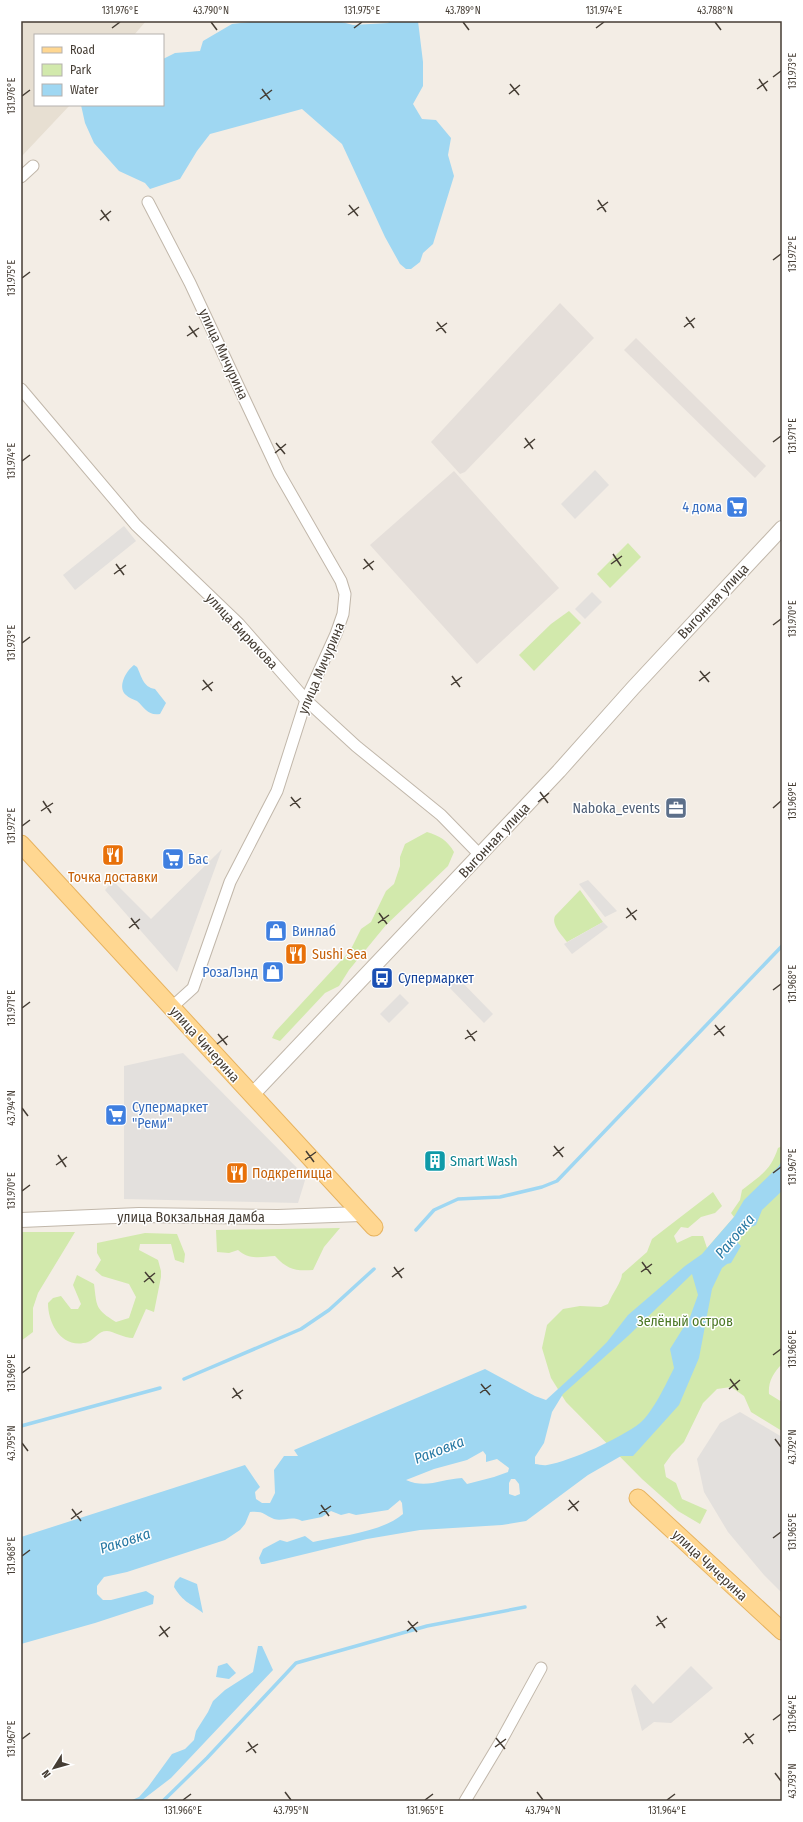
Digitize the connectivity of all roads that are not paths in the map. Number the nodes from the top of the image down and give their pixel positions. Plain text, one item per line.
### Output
1 (33, 166) dead end
2 (21, 177) edge
3 (148, 202) dead end
4 (21, 389) edge
5 (782, 528) edge
6 (306, 700) junction
7 (21, 844) edge
8 (480, 855) junction
9 (172, 1007) junction
10 (252, 1095) junction
11 (361, 1214) junction
12 (21, 1220) edge
13 (374, 1227) dead end
14 (638, 1498) dead end
15 (782, 1631) edge
16 (541, 1668) dead end
17 (465, 1801) edge

1 - 2 street
3 - 6 street, улица Мичурина
4 - 6 street, улица Бирюкова
5 - 8 street, Выгонная улица
6 - 8 street, улица Бирюкова
6 - 9 street, улица Мичурина
7 - 9 main road, улица Чичерина
8 - 10 street, Выгонная улица
9 - 10 main road, улица Чичерина
10 - 11 main road, улица Чичерина
11 - 12 street, улица Вокзальная дамба
11 - 13 main road, улица Чичерина
14 - 15 main road, улица Чичерина
16 - 17 street

